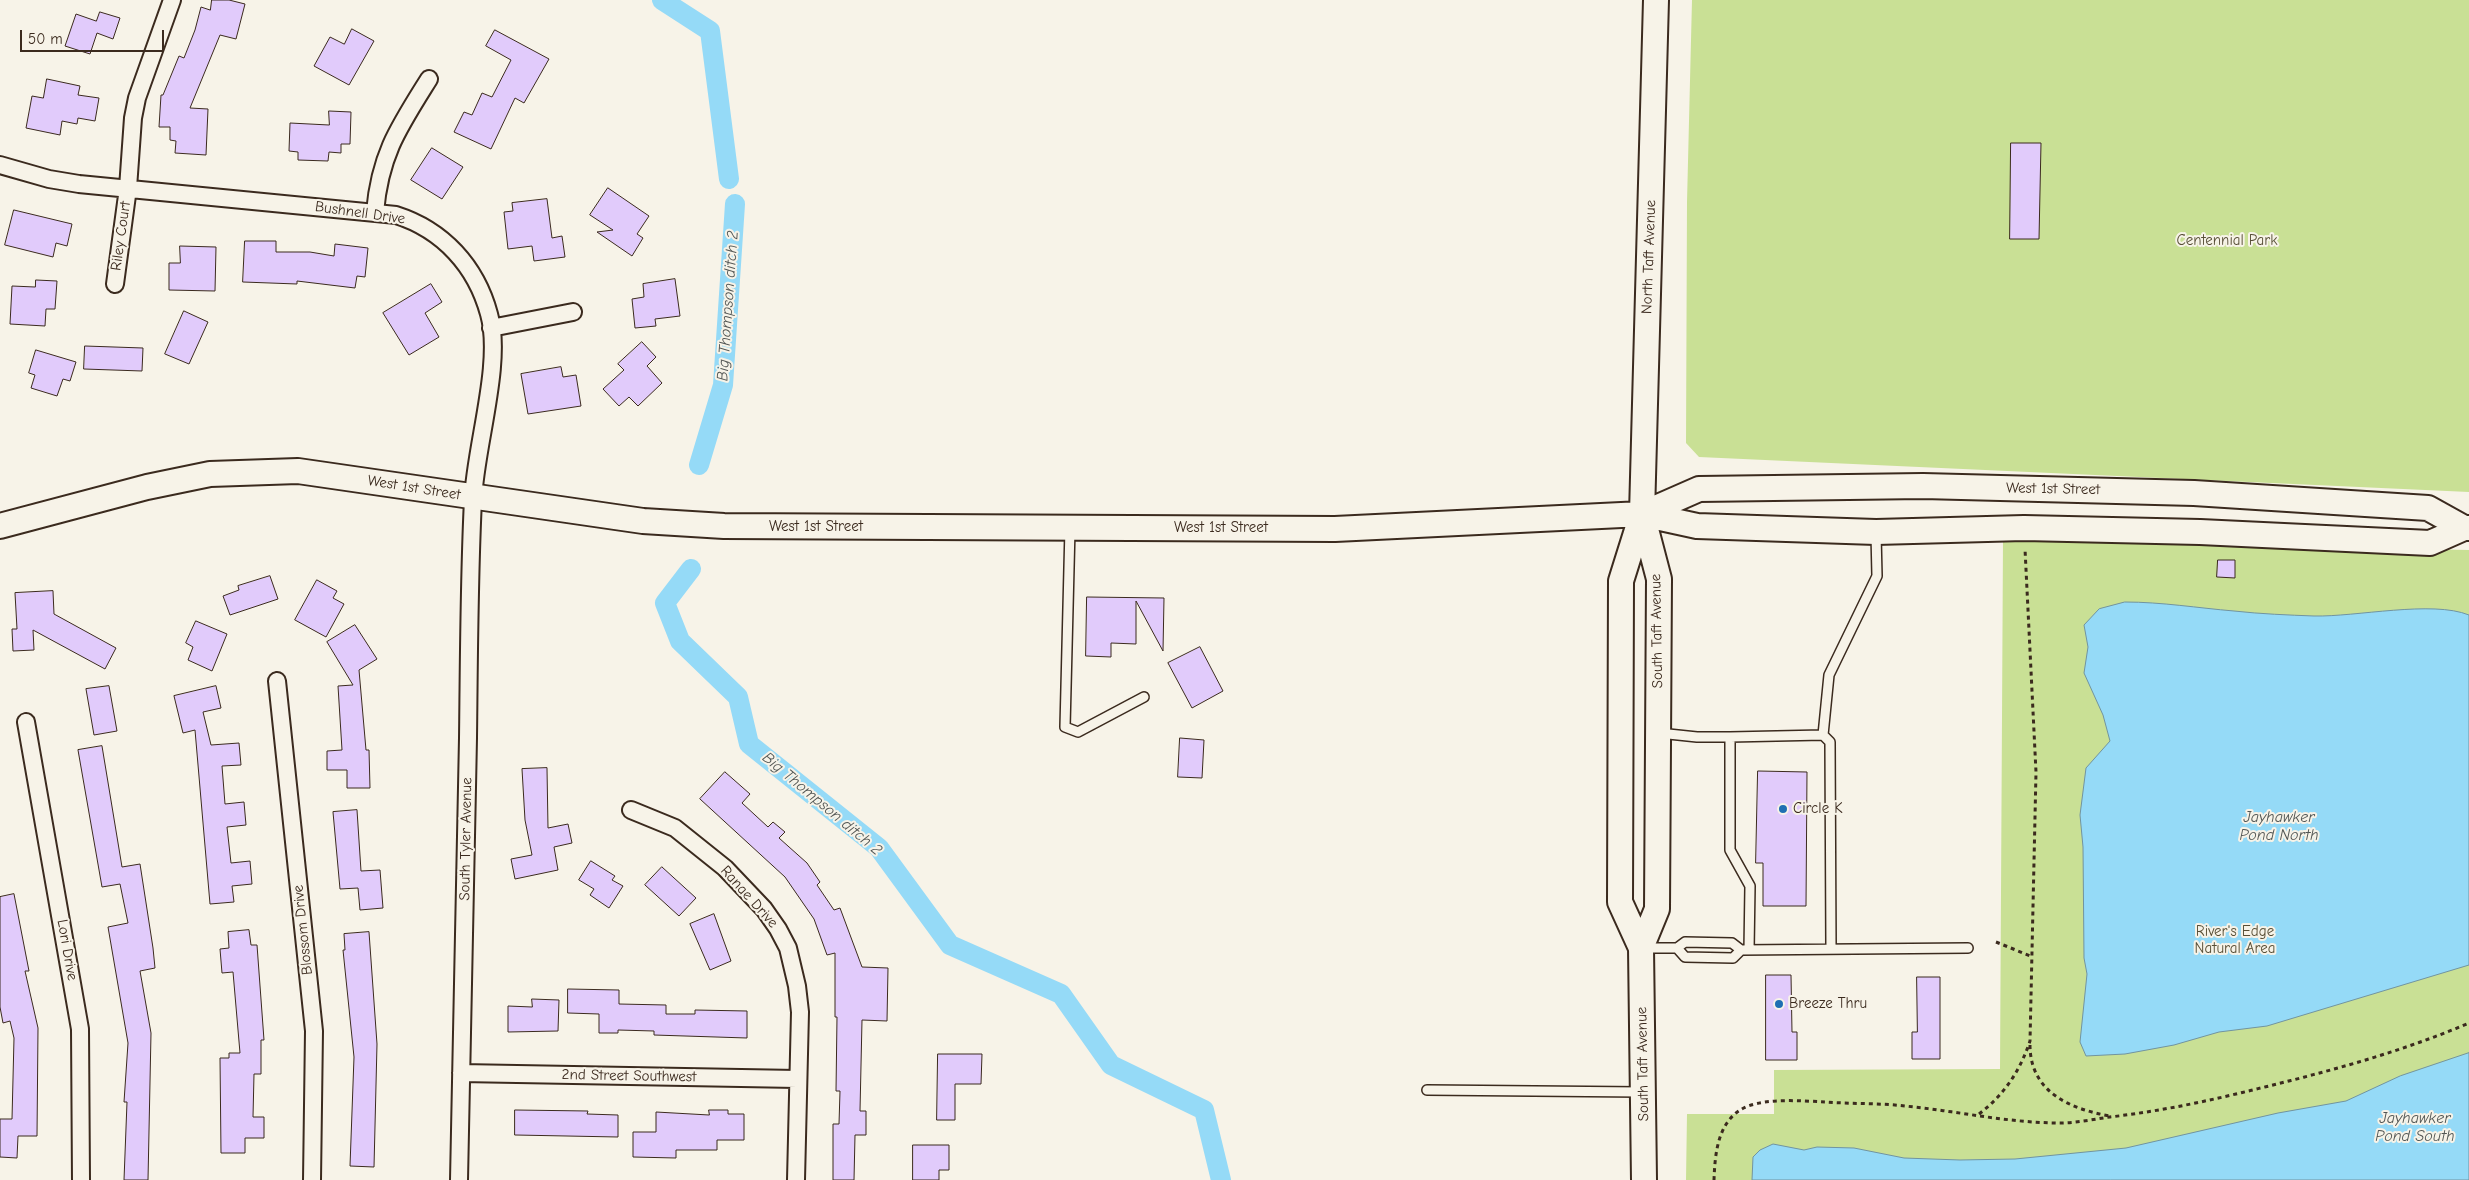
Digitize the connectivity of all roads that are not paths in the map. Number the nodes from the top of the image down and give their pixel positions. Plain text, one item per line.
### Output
1 (172, 0) edge
2 (1656, 0) edge
3 (429, 79) dead end
4 (0, 166) edge
5 (128, 188) junction
6 (375, 212) junction
7 (115, 284) dead end
8 (573, 312) dead end
9 (491, 328) junction
10 (473, 498) junction
11 (1642, 514) junction
12 (0, 526) edge
13 (1070, 528) junction
14 (2466, 528) edge
15 (1876, 532) junction
16 (277, 681) dead end
17 (1144, 697) dead end
18 (26, 722) dead end
19 (1659, 733) junction
20 (1823, 735) junction
21 (1730, 736) junction
22 (631, 810) dead end
23 (1641, 948) junction
24 (1677, 948) junction
25 (1968, 948) dead end
26 (1831, 949) junction
27 (1746, 950) junction
28 (461, 1073) junction
29 (797, 1079) junction
30 (1427, 1090) dead end
31 (1644, 1092) junction
32 (81, 1180) edge
33 (312, 1180) edge
34 (459, 1180) edge
35 (796, 1180) edge
36 (1644, 1180) edge

1 - 5 street, Riley Court
2 - 11 main road, North Taft Avenue
3 - 6 street
4 - 5 street, Bushnell Drive
5 - 6 street, Bushnell Drive
5 - 7 street, Riley Court
6 - 9 street, Bushnell Drive
8 - 9 street
9 - 10 street, Bushnell Drive
10 - 12 main road, West 1st Street
10 - 13 main road, West 1st Street
10 - 28 street, South Tyler Avenue
11 - 13 main road, West 1st Street
11 - 14 main road, West 1st Street
11 - 15 main road, West 1st Street
11 - 19 main road, South Taft Avenue
11 - 23 main road, South Taft Avenue
13 - 17 lane
14 - 15 main road, West 1st Street
15 - 20 lane
16 - 33 street, Blossom Drive
18 - 32 street, Lori Drive
19 - 21 lane
19 - 23 main road, South Taft Avenue
20 - 21 lane
20 - 26 lane
21 - 27 lane
22 - 29 street, Ranae Drive
23 - 24 lane
23 - 31 main road, South Taft Avenue
24 - 27 lane
24 - 27 lane
25 - 26 lane
26 - 27 lane
28 - 29 street, 2nd Street Southwest
28 - 34 street, South Tyler Avenue
29 - 35 street, Ranae Drive
30 - 31 lane
31 - 36 main road, South Taft Avenue

